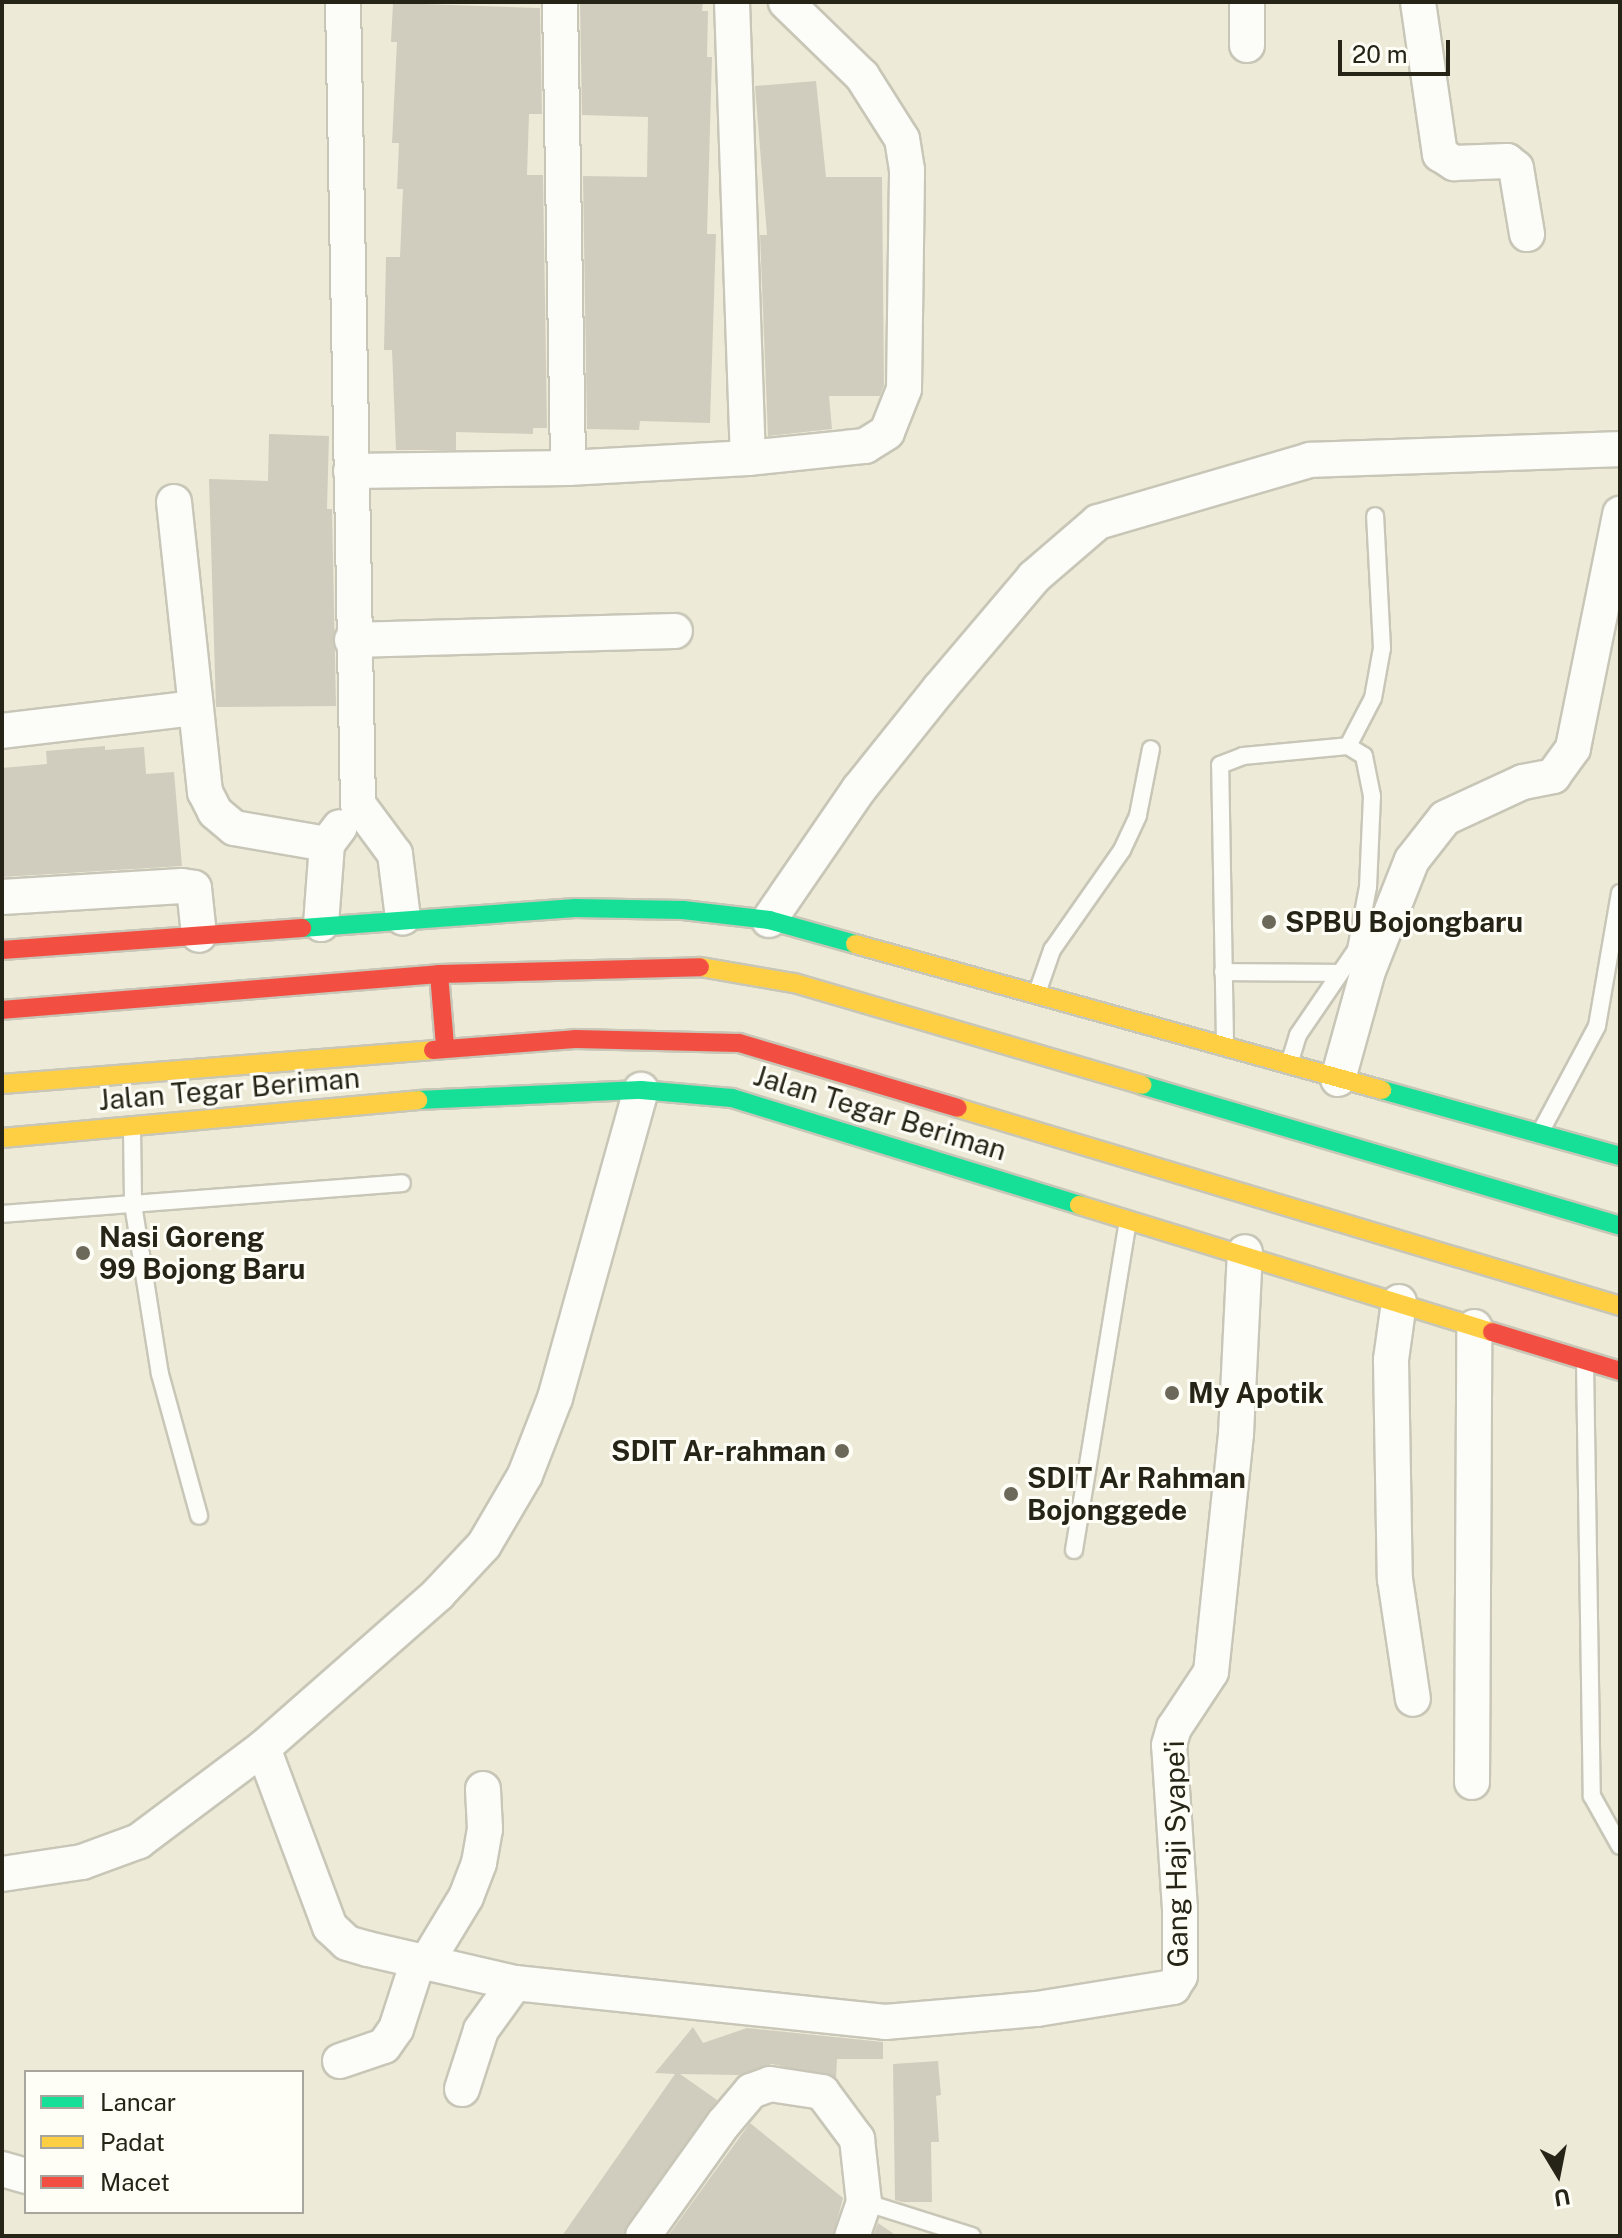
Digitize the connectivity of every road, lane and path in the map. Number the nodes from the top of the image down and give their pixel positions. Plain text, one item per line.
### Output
1 (343, 2) edge
2 (560, 2) edge
3 (732, 2) edge
4 (786, 2) edge
5 (1247, 2) edge
6 (1418, 2) edge
7 (1247, 45) dead end
8 (1527, 234) dead end
9 (1620, 449) edge
10 (748, 458) junction
11 (568, 468) junction
12 (351, 471) junction
13 (174, 502) dead end
14 (1620, 514) edge
15 (1375, 516) dead end
16 (675, 631) dead end
17 (352, 640) junction
18 (196, 708) junction
19 (2, 731) edge
20 (1348, 746) junction
21 (1151, 749) dead end
22 (358, 804) junction
23 (327, 844) junction
24 (1620, 893) edge
25 (2, 897) edge
26 (403, 918) junction
27 (769, 920) junction
28 (321, 924) junction
29 (199, 935) junction
30 (2, 950) edge
31 (1223, 972) junction
32 (1340, 973) junction
33 (439, 974) junction
34 (1036, 995) junction
35 (2, 1010) edge
36 (445, 1046) junction
37 (1225, 1048) junction
38 (1289, 1066) junction
39 (1338, 1079) junction
40 (2, 1084) edge
41 (641, 1090) junction
42 (132, 1126) junction
43 (1539, 1134) junction
44 (2, 1138) edge
45 (1620, 1156) edge
46 (402, 1183) dead end
47 (133, 1204) junction
48 (2, 1214) edge
49 (1128, 1220) junction
50 (1620, 1226) edge
51 (1245, 1252) junction
52 (1399, 1302) junction
53 (1620, 1306) edge
54 (1474, 1327) junction
55 (1585, 1361) junction
56 (1620, 1371) edge
57 (199, 1516) dead end
58 (1074, 1550) dead end
59 (1413, 1699) dead end
60 (263, 1748) junction
61 (1472, 1782) dead end
62 (483, 1789) dead end
63 (1620, 1846) edge
64 (2, 1874) edge
65 (422, 1962) junction
66 (515, 1983) junction
67 (340, 2061) dead end
68 (462, 2089) dead end
69 (2, 2169) edge
70 (24, 2175) edge
71 (864, 2202) junction
72 (643, 2236) edge
73 (852, 2236) edge
74 (972, 2236) edge

1 - 12 street
2 - 11 street
3 - 10 street
4 - 10 street
5 - 7 street
6 - 8 street
9 - 27 street
10 - 11 street
11 - 12 street
12 - 17 street
13 - 18 street
14 - 39 street
15 - 20 lane
16 - 17 street
17 - 22 street
18 - 19 street
18 - 23 street
20 - 31 lane
20 - 32 lane
21 - 34 lane
22 - 23 street
22 - 26 street
23 - 28 street
24 - 43 lane
25 - 29 street
26 - 27 main road
26 - 28 main road
27 - 34 main road
28 - 29 main road
29 - 30 main road
31 - 32 lane
31 - 37 lane
32 - 38 lane
33 - 35 main road
33 - 36 main road
33 - 50 main road
34 - 37 main road
36 - 40 main road, Jalan Tegar Beriman
36 - 53 main road, Jalan Tegar Beriman
37 - 38 main road
38 - 39 main road
39 - 43 main road
41 - 42 main road, Jalan Tegar Beriman
41 - 49 main road, Jalan Tegar Beriman
41 - 60 street
42 - 44 main road, Jalan Tegar Beriman
42 - 47 lane
43 - 45 main road
46 - 47 lane
47 - 48 lane
47 - 57 lane
49 - 51 main road, Jalan Tegar Beriman
49 - 58 lane
51 - 52 main road, Jalan Tegar Beriman
51 - 66 street, Gang Haji Syape'i
52 - 54 main road, Jalan Tegar Beriman
52 - 59 street
54 - 55 main road, Jalan Tegar Beriman
54 - 61 street
55 - 56 main road, Jalan Tegar Beriman
55 - 63 lane
60 - 64 street
60 - 65 street
62 - 65 street
65 - 66 street
65 - 67 street
66 - 68 street
69 - 70 street
71 - 72 street
71 - 73 street
71 - 74 lane

